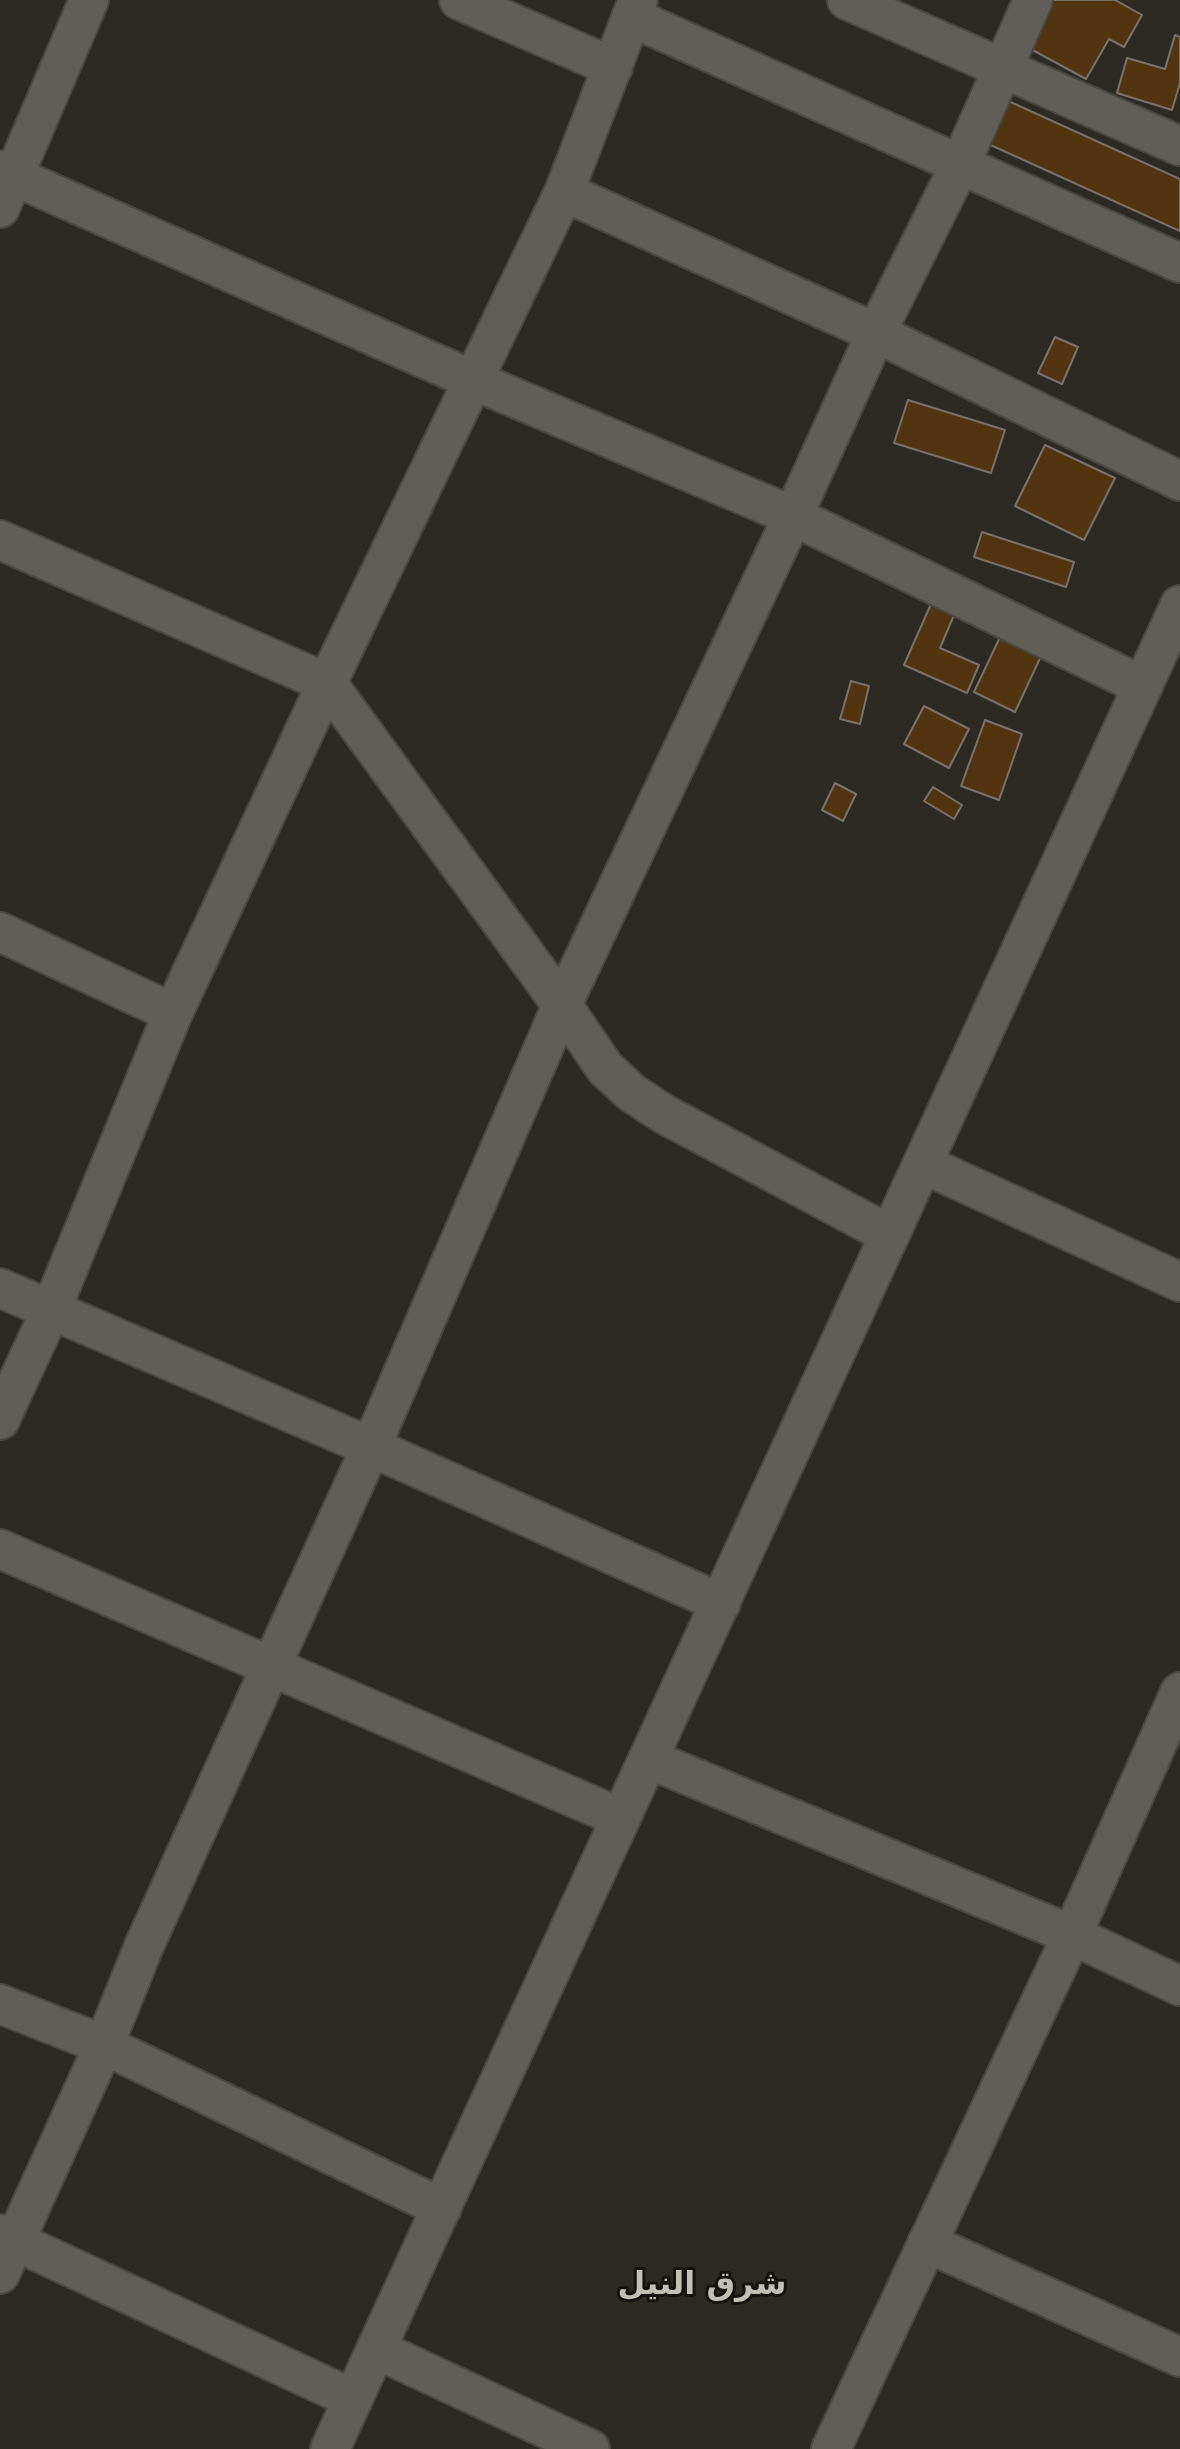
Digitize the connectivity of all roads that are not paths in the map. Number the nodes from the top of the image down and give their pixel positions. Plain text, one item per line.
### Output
1 (89, 0) edge
2 (459, 0) edge
3 (847, 0) edge
4 (1033, 0) edge
5 (635, 8) edge
6 (613, 66) junction
7 (1003, 68) junction
8 (1180, 146) edge
9 (960, 165) junction
10 (5, 185) edge
11 (564, 192) junction
12 (1180, 263) edge
13 (876, 334) junction
14 (475, 381) junction
15 (1180, 481) edge
16 (793, 516) junction
17 (0, 540) edge
18 (1180, 606) edge
19 (327, 683) junction
20 (1143, 686) junction
21 (0, 932) edge
22 (562, 1005) junction
23 (173, 1013) junction
24 (923, 1164) junction
25 (890, 1235) junction
26 (1180, 1282) edge
27 (0, 1289) edge
28 (51, 1310) junction
29 (0, 1420) edge
30 (371, 1447) junction
31 (0, 1549) edge
32 (721, 1603) junction
33 (271, 1665) junction
34 (1180, 1692) edge
35 (649, 1759) junction
36 (621, 1818) junction
37 (1072, 1935) junction
38 (1180, 1986) edge
39 (0, 2004) edge
40 (104, 2045) junction
41 (442, 2208) junction
42 (927, 2243) junction
43 (5, 2250) edge
44 (376, 2349) junction
45 (1180, 2357) edge
46 (353, 2399) junction
47 (330, 2449) edge
48 (590, 2449) edge
49 (831, 2449) edge

1 - 10 street
2 - 6 street
3 - 7 street
4 - 7 street
5 - 6 street
5 - 9 street
6 - 11 street
7 - 8 street
7 - 9 street
9 - 12 street
9 - 13 street
10 - 14 street
11 - 13 street
11 - 14 street
13 - 15 street
13 - 16 street
14 - 16 street
14 - 19 street
16 - 20 street
16 - 22 street
17 - 19 street
18 - 20 street
19 - 22 street
19 - 23 street
20 - 24 street
21 - 23 street
22 - 25 street
22 - 30 street
23 - 28 street
24 - 25 street
24 - 26 street
25 - 32 street
27 - 28 street
28 - 29 street
28 - 30 street
30 - 32 street
30 - 33 street
31 - 33 street
32 - 35 street
33 - 36 street
33 - 40 street
34 - 37 street
35 - 36 street
35 - 37 street
36 - 41 street
37 - 38 street
37 - 42 street
39 - 40 street
40 - 41 street
40 - 43 street
41 - 44 street
42 - 45 street
42 - 49 street
43 - 46 street
44 - 46 street
44 - 48 street
46 - 47 street

